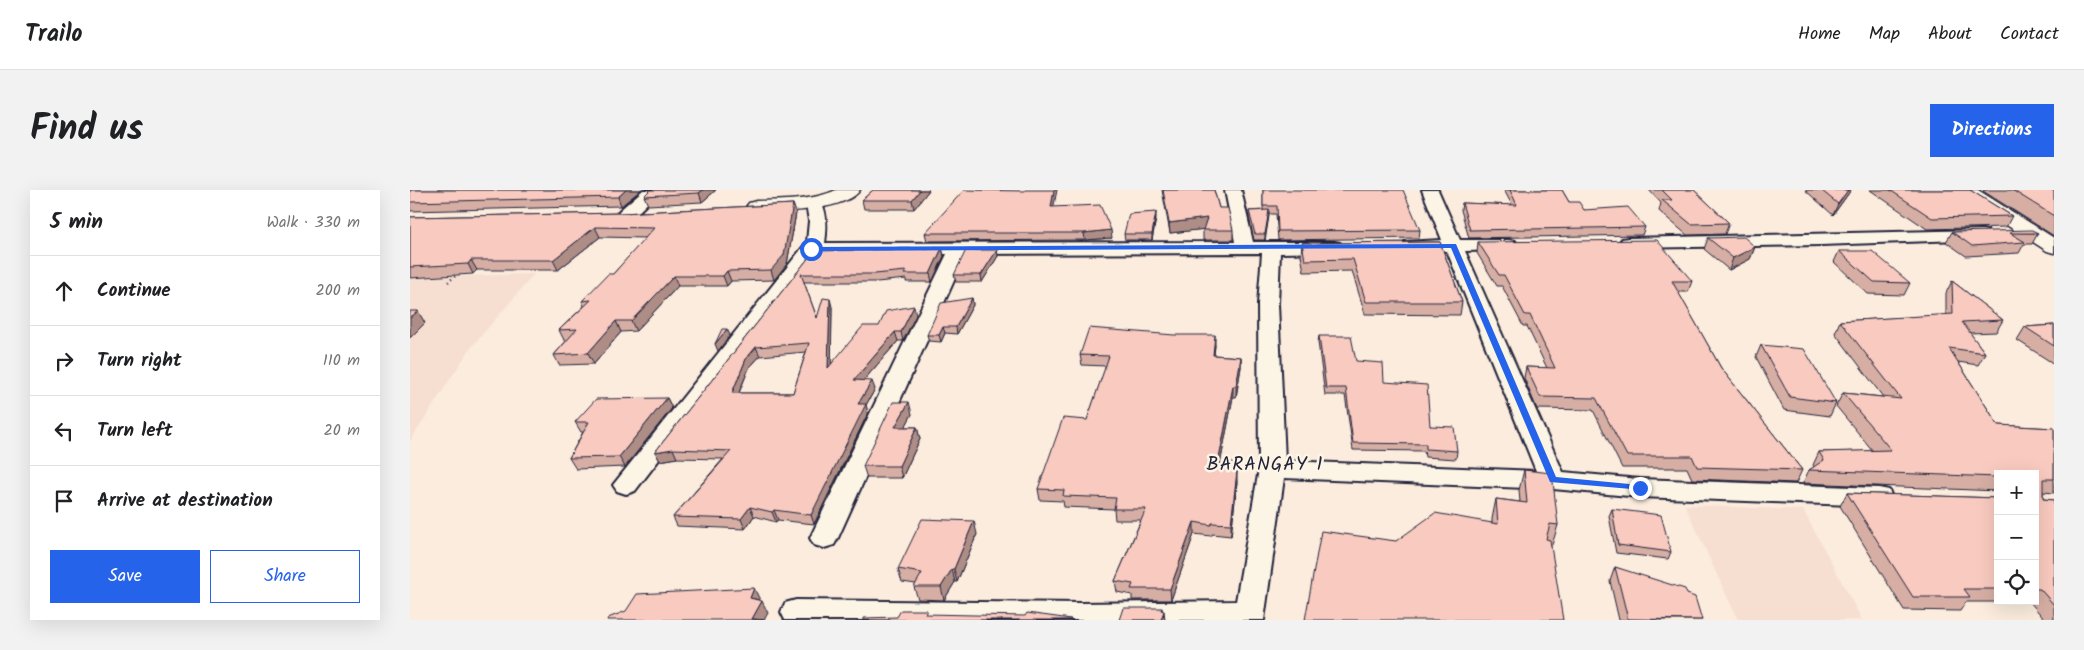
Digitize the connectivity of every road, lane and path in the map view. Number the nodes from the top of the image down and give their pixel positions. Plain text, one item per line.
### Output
1 (653, 190) edge
2 (851, 190) edge
3 (1233, 190) edge
4 (1430, 190) edge
5 (1965, 190) edge
6 (814, 204) junction
7 (735, 208) edge
8 (656, 212) edge
9 (617, 214) joint
10 (2032, 233) junction
11 (1612, 244) edge
12 (1522, 245) edge
13 (1396, 246) edge
14 (1454, 246) junction
15 (1348, 247) edge
16 (2054, 247) edge
17 (1245, 248) junction
18 (1271, 248) junction
19 (811, 249) junction
20 (959, 249) junction
21 (462, 270) edge
22 (448, 282) dead end
23 (1272, 469) junction
24 (1553, 480) junction
25 (626, 485) dead end
26 (1898, 498) edge
27 (824, 538) dead end
28 (796, 612) dead end
29 (1248, 616) edge

1 - 9 street
2 - 6 street
3 - 17 street
4 - 14 street
5 - 10 street
6 - 7 street
6 - 19 street
8 - 9 street
10 - 11 street
10 - 16 street
12 - 14 street
13 - 14 street
14 - 24 street
15 - 18 street
17 - 18 street
17 - 20 street
18 - 23 street
19 - 20 street
19 - 25 street
20 - 27 street
21 - 22 path
23 - 24 street
23 - 29 street
24 - 26 street
28 - 29 street

